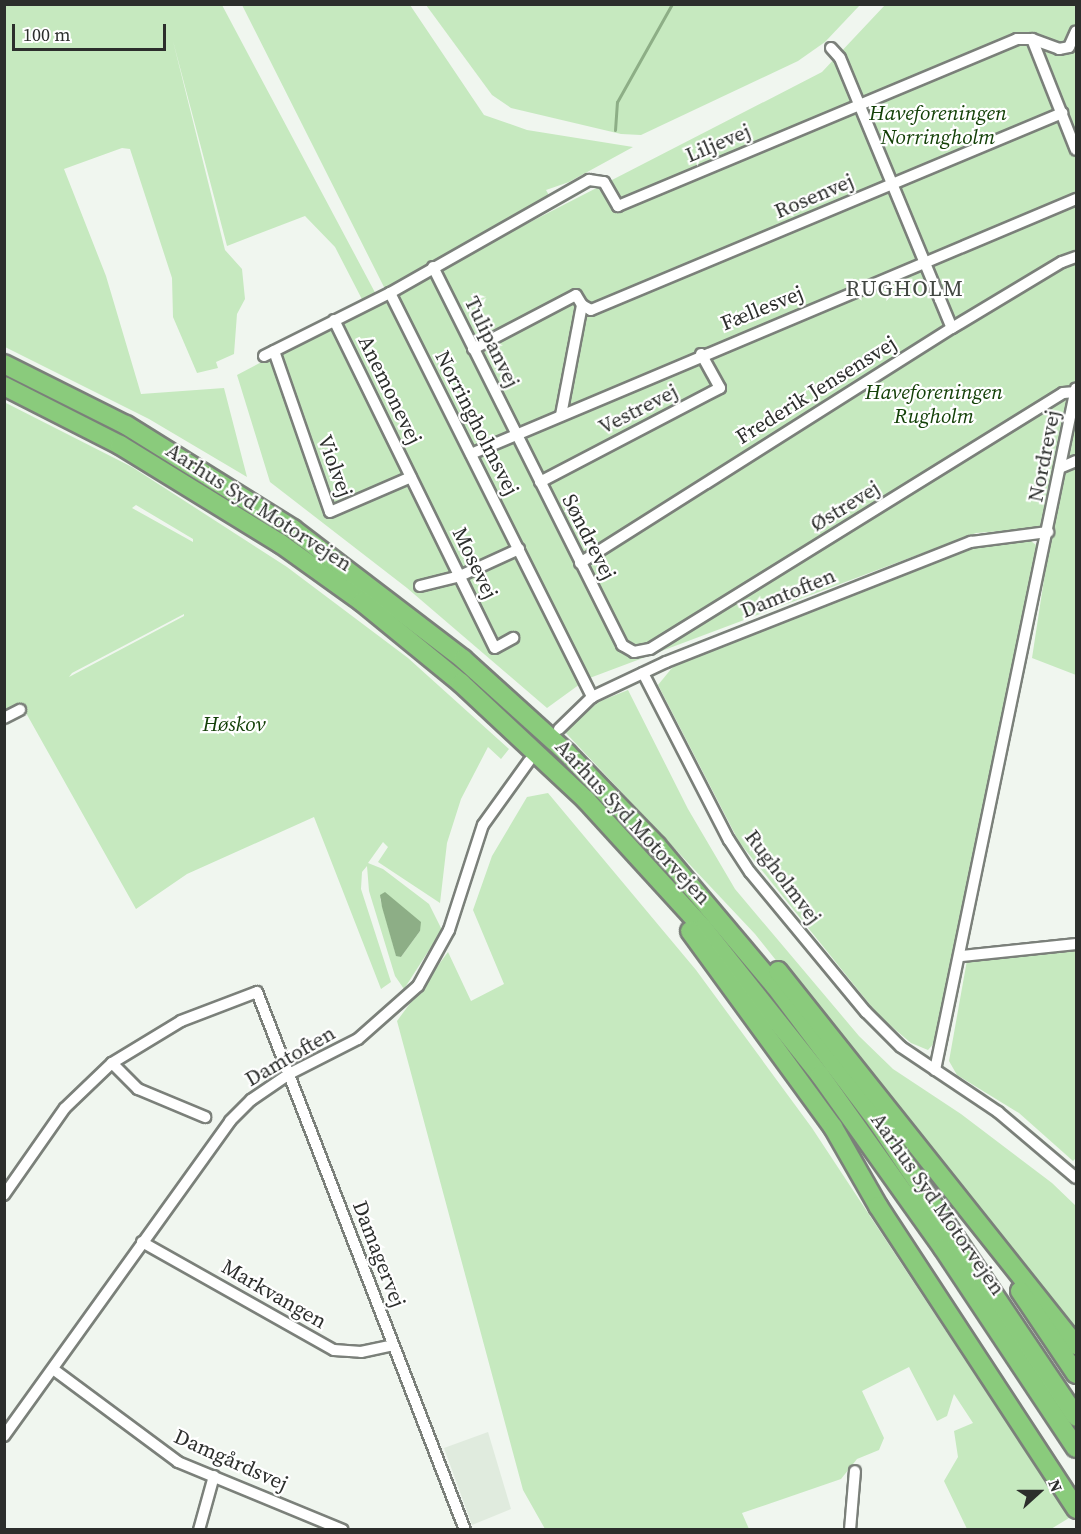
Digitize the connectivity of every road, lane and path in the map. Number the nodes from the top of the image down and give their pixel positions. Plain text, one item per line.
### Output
1 (1077, 31) edge
2 (1032, 39) junction
3 (831, 48) dead end
4 (859, 106) junction
5 (1062, 113) junction
6 (1077, 150) edge
7 (891, 184) junction
8 (1073, 200) edge
9 (1077, 257) edge
10 (924, 263) junction
11 (433, 267) junction
12 (390, 293) junction
13 (579, 300) junction
14 (334, 320) junction
15 (952, 328) junction
16 (473, 349) junction
17 (701, 354) junction
18 (4, 363) edge
19 (4, 386) edge
20 (1076, 390) edge
21 (561, 415) junction
22 (515, 434) junction
23 (471, 454) junction
24 (1077, 461) edge
25 (1062, 467) junction
26 (411, 477) junction
27 (540, 482) junction
28 (1048, 532) junction
29 (519, 549) junction
30 (580, 563) junction
31 (460, 576) junction
32 (420, 586) dead end
33 (513, 638) dead end
34 (634, 652) joint
35 (643, 673) junction
36 (592, 697) junction
37 (20, 710) dead end
38 (4, 718) edge
39 (559, 729) dead end
40 (529, 761) dead end
41 (599, 786) junction
42 (586, 800) junction
43 (1077, 944) edge
44 (962, 956) junction
45 (112, 1063) junction
46 (935, 1070) junction
47 (289, 1074) junction
48 (205, 1117) dead end
49 (904, 1125) junction
50 (1074, 1172) edge
51 (4, 1195) edge
52 (142, 1242) junction
53 (393, 1345) junction
54 (1077, 1345) edge
55 (53, 1369) junction
56 (1077, 1374) edge
57 (1010, 1402) junction
58 (1077, 1417) edge
59 (4, 1436) edge
60 (1077, 1448) edge
61 (855, 1472) dead end
62 (214, 1476) junction
63 (1077, 1491) edge
64 (1077, 1509) edge
65 (199, 1530) edge
66 (343, 1530) edge
67 (465, 1530) edge
68 (850, 1530) edge

1 - 2 street
2 - 4 street, Liljevej
2 - 5 street
3 - 4 street
4 - 7 street
4 - 11 street, Liljevej
5 - 6 street
5 - 7 street, Rosenvej
7 - 10 street
7 - 13 street, Rosenvej
8 - 10 street, Fællesvej
9 - 15 street, Frederik Jensensvej
10 - 15 street
10 - 17 street, Fællesvej
11 - 12 street, Liljevej
11 - 16 street, Tulipanvej
12 - 14 street
12 - 23 street, Norringholmsvej
13 - 16 street
13 - 21 street
14 - 26 street, Anemonevej
14 - 26 street, Violvej
15 - 30 street, Frederik Jensensvej
16 - 22 street, Tulipanvej
17 - 21 street, Fællesvej
17 - 27 street, Vestrevej
18 - 41 highway, Aarhus Syd Motorvejen
19 - 42 highway, Aarhus Syd Motorvejen
20 - 25 street, Nordrevej
20 - 34 street, Østrevej
21 - 22 street, Fællesvej
22 - 23 street, Fællesvej
22 - 27 street, Søndrevej
23 - 29 street, Norringholmsvej
24 - 25 street
25 - 28 street, Nordrevej
26 - 31 street, Mosevej
27 - 30 street, Søndrevej
28 - 35 street, Damtoften
28 - 44 street
29 - 31 street
29 - 36 street, Norringholmsvej
30 - 34 street, Søndrevej
31 - 32 street
31 - 33 street, Mosevej
35 - 36 street, Damtoften
35 - 46 street, Rugholmvej
36 - 39 street, Damtoften
37 - 38 street
40 - 47 street, Damtoften
41 - 49 highway
41 - 58 highway, Aarhus Syd Motorvejen
42 - 57 highway
42 - 60 highway, Aarhus Syd Motorvejen
43 - 44 street
44 - 46 street
45 - 47 street, Damagervej
45 - 48 street
45 - 51 street
46 - 50 street, Rugholmvej
47 - 52 street, Damtoften
47 - 53 street, Damagervej
49 - 54 highway
49 - 56 highway
52 - 53 street, Markvangen
52 - 55 street, Damtoften
53 - 67 street, Damagervej
55 - 59 street, Damtoften
55 - 62 street, Damgårdsvej
57 - 63 highway
57 - 64 highway
61 - 68 street
62 - 65 street
62 - 66 street, Damgårdsvej

